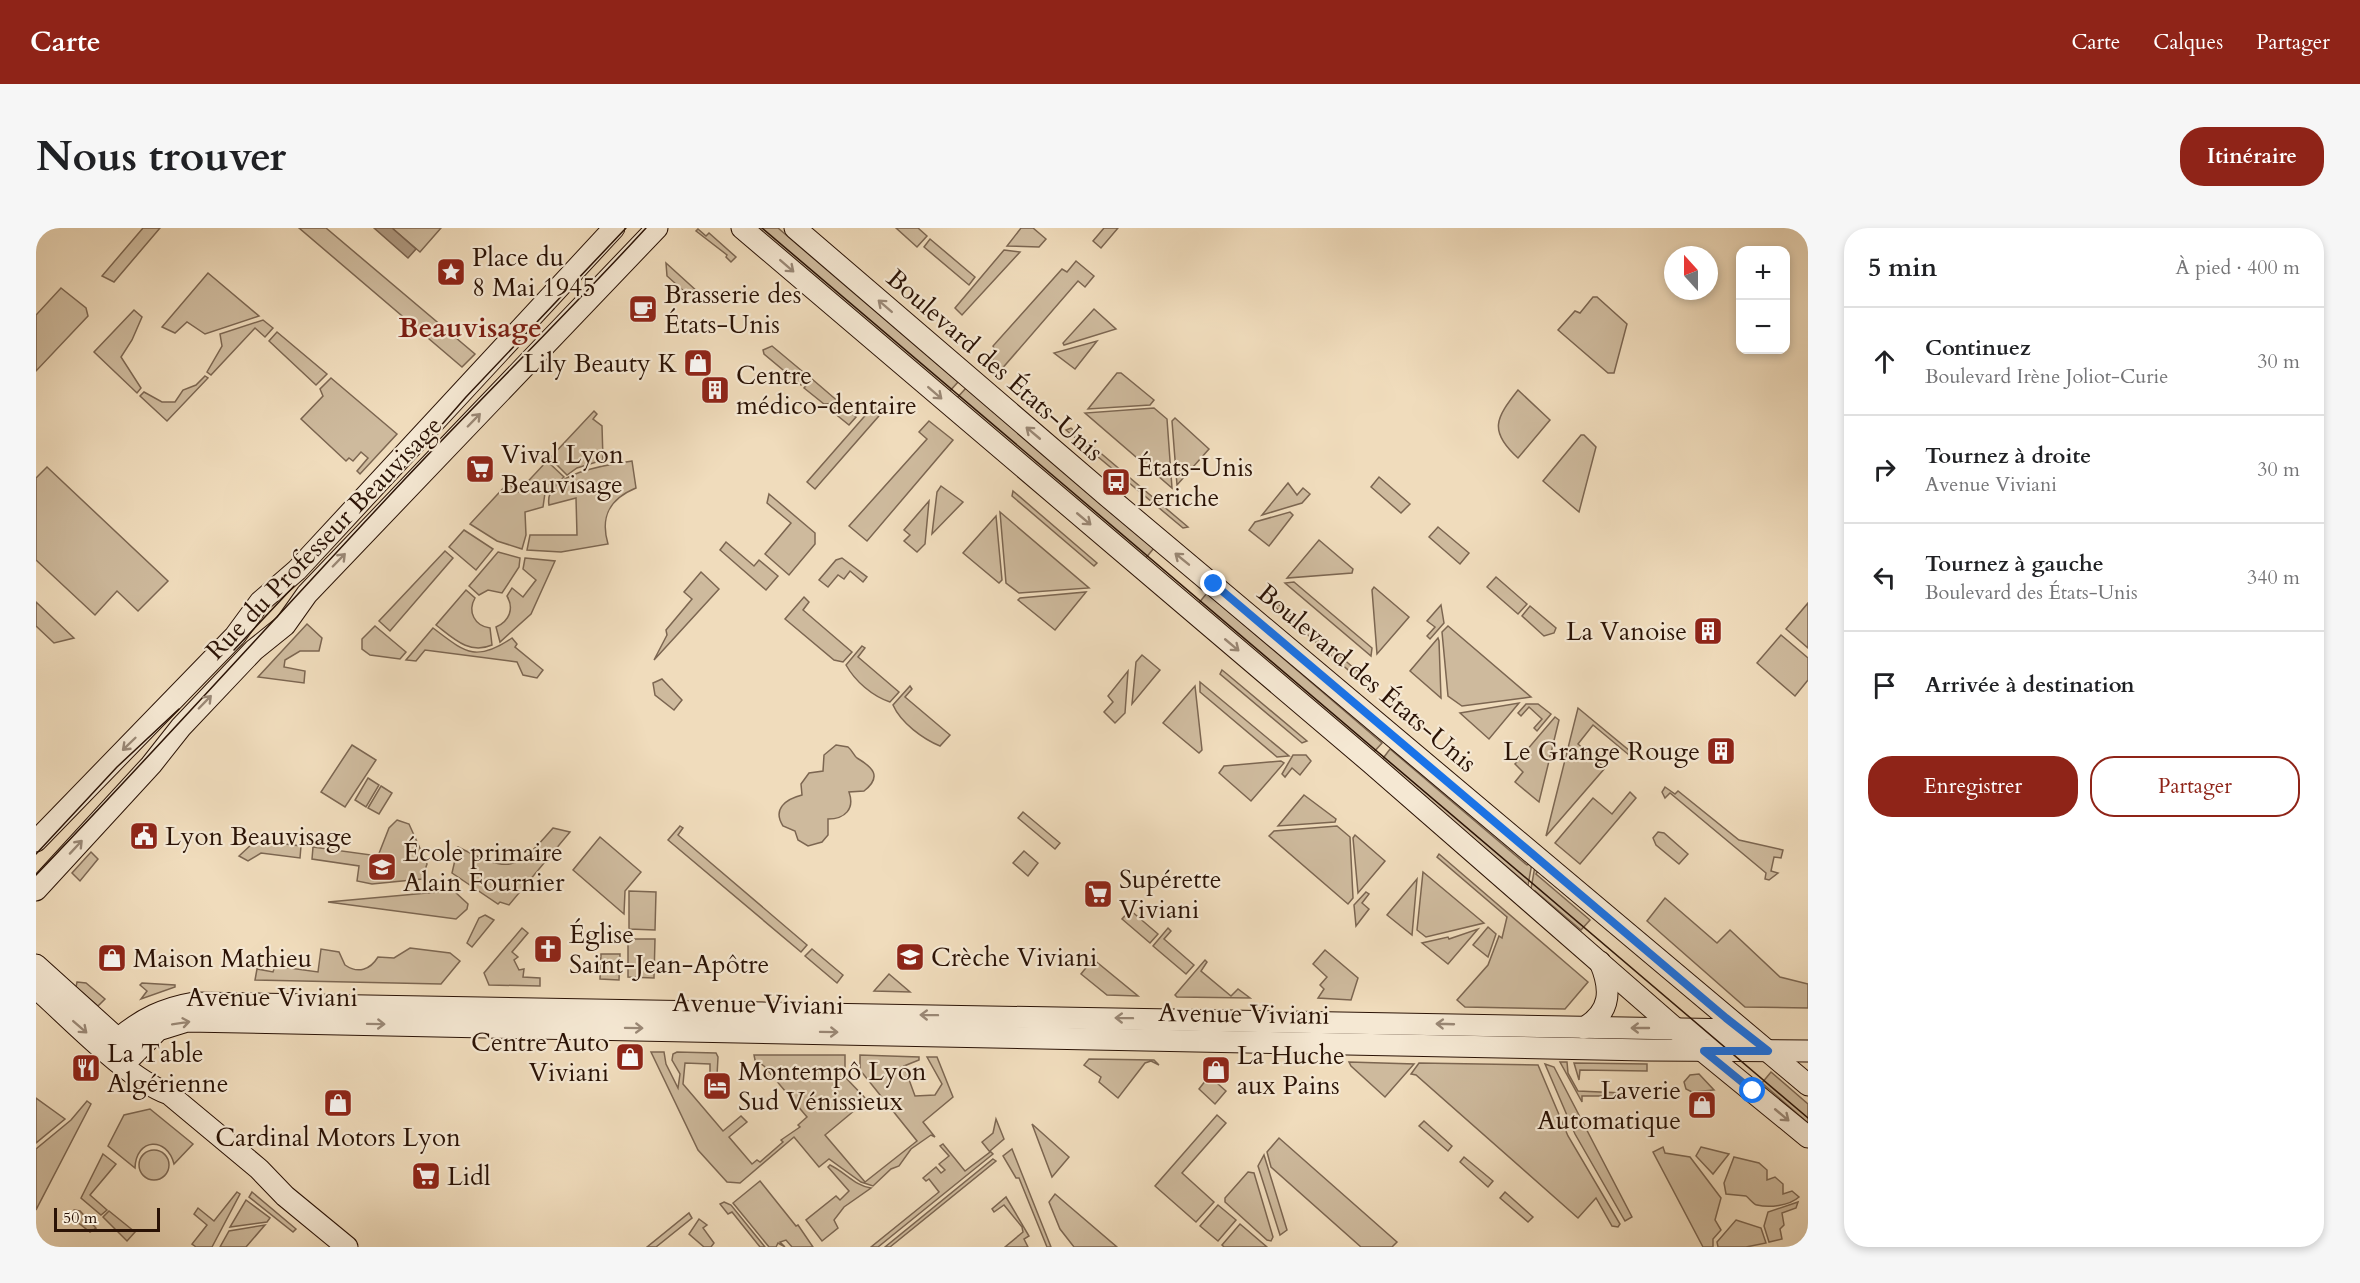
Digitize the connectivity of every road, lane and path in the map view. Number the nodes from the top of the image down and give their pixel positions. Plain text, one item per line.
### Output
1 (614, 228) edge
2 (657, 228) edge
3 (742, 228) edge
4 (795, 228) edge
5 (36, 841) edge
6 (36, 890) edge
7 (1600, 962) junction
8 (36, 965) edge
9 (36, 988) edge
10 (1584, 1028) junction
11 (1676, 1029) junction
12 (1740, 1030) junction
13 (119, 1038) junction
14 (1704, 1051) junction
15 (1768, 1051) junction
16 (1808, 1051) edge
17 (129, 1059) junction
18 (1808, 1085) edge
19 (1808, 1137) edge
20 (347, 1247) edge

1 -> 5 street, Rue du Professeur Beauvisage
6 -> 2 street, Rue du Professeur Beauvisage
3 -> 7 street
12 -> 4 street, Boulevard des États-Unis
7 - 10 street
7 - 11 street
8 - 13 street
9 -> 17 street
11 -> 10 street, Avenue Viviani
10 -> 13 street, Avenue Viviani
11 - 12 street, Avenue Viviani
11 - 14 street
12 - 15 street, Boulevard des États-Unis
13 - 17 street
14 - 15 street, Avenue Viviani
17 -> 14 street, Avenue Viviani
14 -> 19 street
15 - 16 street, Avenue Viviani
15 - 18 street, Boulevard des États-Unis
17 - 20 street

